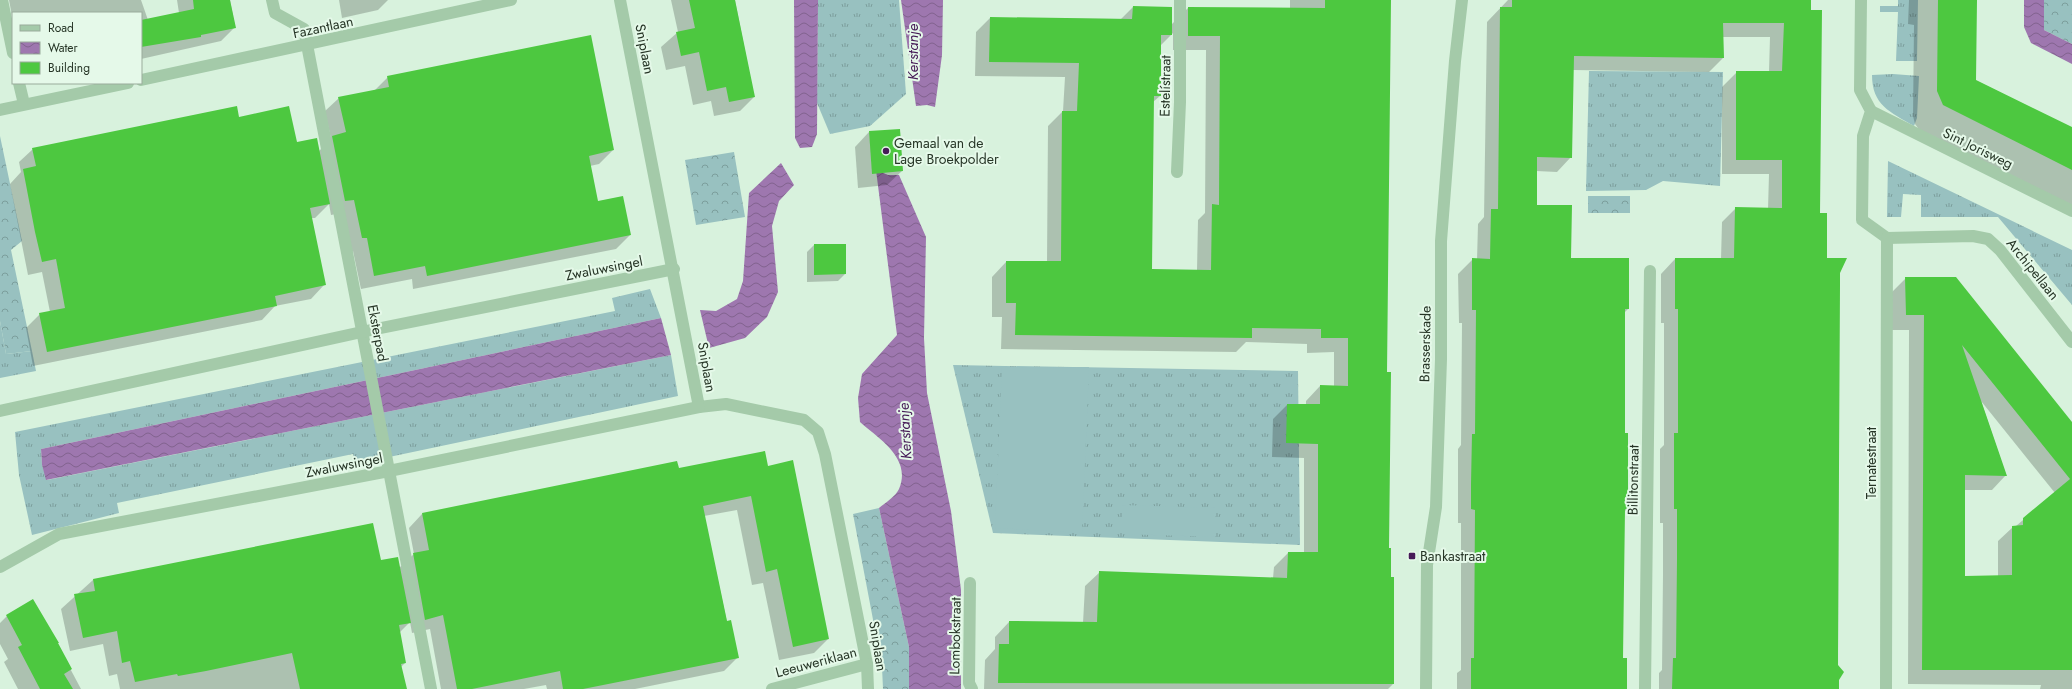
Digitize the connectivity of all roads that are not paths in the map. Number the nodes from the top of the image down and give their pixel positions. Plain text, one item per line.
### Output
1 (2, 0) edge
2 (272, 0) edge
3 (511, 0) edge
4 (620, 0) edge
5 (1180, 0) edge
6 (1462, 0) edge
7 (1861, 0) edge
8 (307, 46) junction
9 (12, 48) edge
10 (142, 80) edge
11 (19, 84) edge
12 (123, 84) edge
13 (24, 104) junction
14 (0, 110) edge
15 (1871, 111) junction
16 (1177, 172) dead end
17 (2072, 211) edge
18 (1887, 238) junction
19 (674, 269) junction
20 (1650, 271) dead end
21 (363, 332) junction
22 (2072, 342) edge
23 (699, 407) junction
24 (0, 412) edge
25 (389, 471) junction
26 (0, 567) edge
27 (970, 584) dead end
28 (867, 664) junction
29 (431, 689) edge
30 (772, 689) edge
31 (868, 689) edge
32 (972, 689) edge
33 (1426, 689) edge
34 (1645, 689) edge
35 (1886, 689) edge

1 - 9 street
2 - 8 street, Eksterpad
3 - 8 street, Fazantlaan
4 - 19 street, Sniplaan
5 - 16 street, Estelístraat
6 - 33 street, Brasserskade
7 - 15 street
8 - 10 street, Fazantlaan
8 - 21 street, Eksterpad
11 - 13 street
12 - 13 street
13 - 14 street
15 - 17 street, Sint Jorisweg
15 - 18 street
18 - 22 street, Archipellaan
18 - 35 street, Ternatestraat
19 - 21 street, Zwaluwsingel
19 - 23 street, Sniplaan
20 - 34 street, Billitonstraat
21 - 24 street, Zwaluwsingel
21 - 25 street, Eksterpad
23 - 25 street, Zwaluwsingel
23 - 28 street, Sniplaan
25 - 26 street, Zwaluwsingel
25 - 29 street, Eksterpad
27 - 32 street, Lombokstraat
28 - 30 street, Leeuweriklaan
28 - 31 street, Sniplaan

